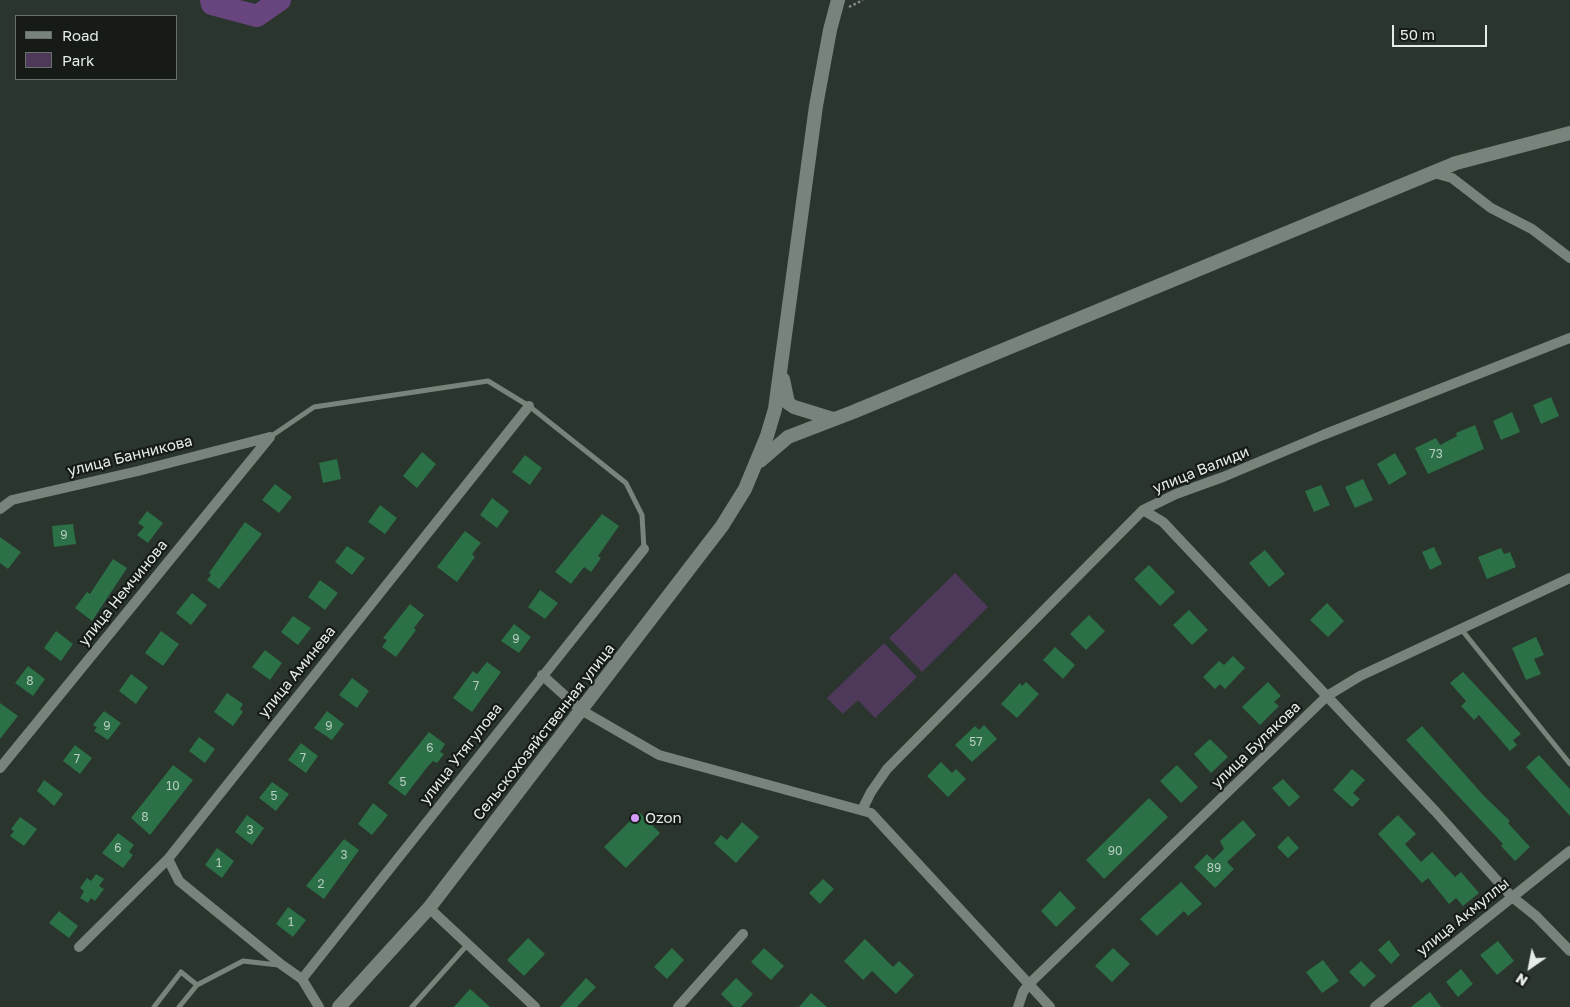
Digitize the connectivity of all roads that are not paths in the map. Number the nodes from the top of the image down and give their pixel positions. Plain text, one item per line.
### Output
1 (838, 0) edge
2 (1570, 133) edge
3 (1434, 172) junction
4 (1570, 258) edge
5 (1570, 338) edge
6 (781, 363) junction
7 (529, 406) junction
8 (833, 419) junction
9 (270, 437) junction
10 (756, 464) junction
11 (0, 509) edge
12 (1143, 510) junction
13 (644, 549) joint
14 (1570, 578) edge
15 (1461, 629) junction
16 (542, 676) junction
17 (1328, 696) junction
18 (582, 710) junction
19 (1570, 764) edge
20 (0, 768) edge
21 (862, 810) junction
22 (1570, 851) edge
23 (168, 858) junction
24 (1511, 896) junction
25 (429, 908) junction
26 (743, 934) dead end
27 (468, 944) junction
28 (78, 947) dead end
29 (1570, 951) edge
30 (282, 965) junction
31 (302, 978) junction
32 (1029, 984) junction
33 (197, 985) junction
34 (154, 1007) edge
35 (179, 1007) edge
36 (319, 1007) edge
37 (339, 1007) edge
38 (412, 1007) edge
39 (535, 1007) edge
40 (678, 1007) edge
41 (1018, 1007) edge
42 (1050, 1007) edge
43 (1375, 1007) edge

1 - 6 main road, Сельскохозяйственная улица
2 - 3 main road
3 - 4 street
3 - 8 main road
5 - 12 street, улица Валиди
6 - 8 main road
6 - 10 main road, Сельскохозяйственная улица
7 - 9 lane
7 - 13 lane
7 - 23 street, улица Аминева
8 - 10 main road
9 - 11 street, улица Банникова
9 - 20 street, улица Немчинова
10 - 18 main road, Сельскохозяйственная улица
12 - 17 street
12 - 21 street, улица Валиди
13 - 16 street, улица Утягулова
14 - 15 street, улица Булякова
15 - 17 street, улица Булякова
15 - 19 lane
16 - 18 street
16 - 31 street, улица Утягулова
17 - 24 street
17 - 32 street, улица Булякова
18 - 21 street
18 - 25 main road, Сельскохозяйственная улица
21 - 32 street
22 - 24 street, улица Акмуллы
23 - 28 street, улица Аминева
23 - 30 street
24 - 29 street
24 - 43 street, улица Акмуллы
25 - 27 street
25 - 37 main road, Сельскохозяйственная улица
26 - 40 street
27 - 38 lane
27 - 39 street
30 - 31 street
30 - 33 lane
31 - 36 street
32 - 41 street, улица Булякова
32 - 42 street
33 - 34 lane
33 - 35 lane

